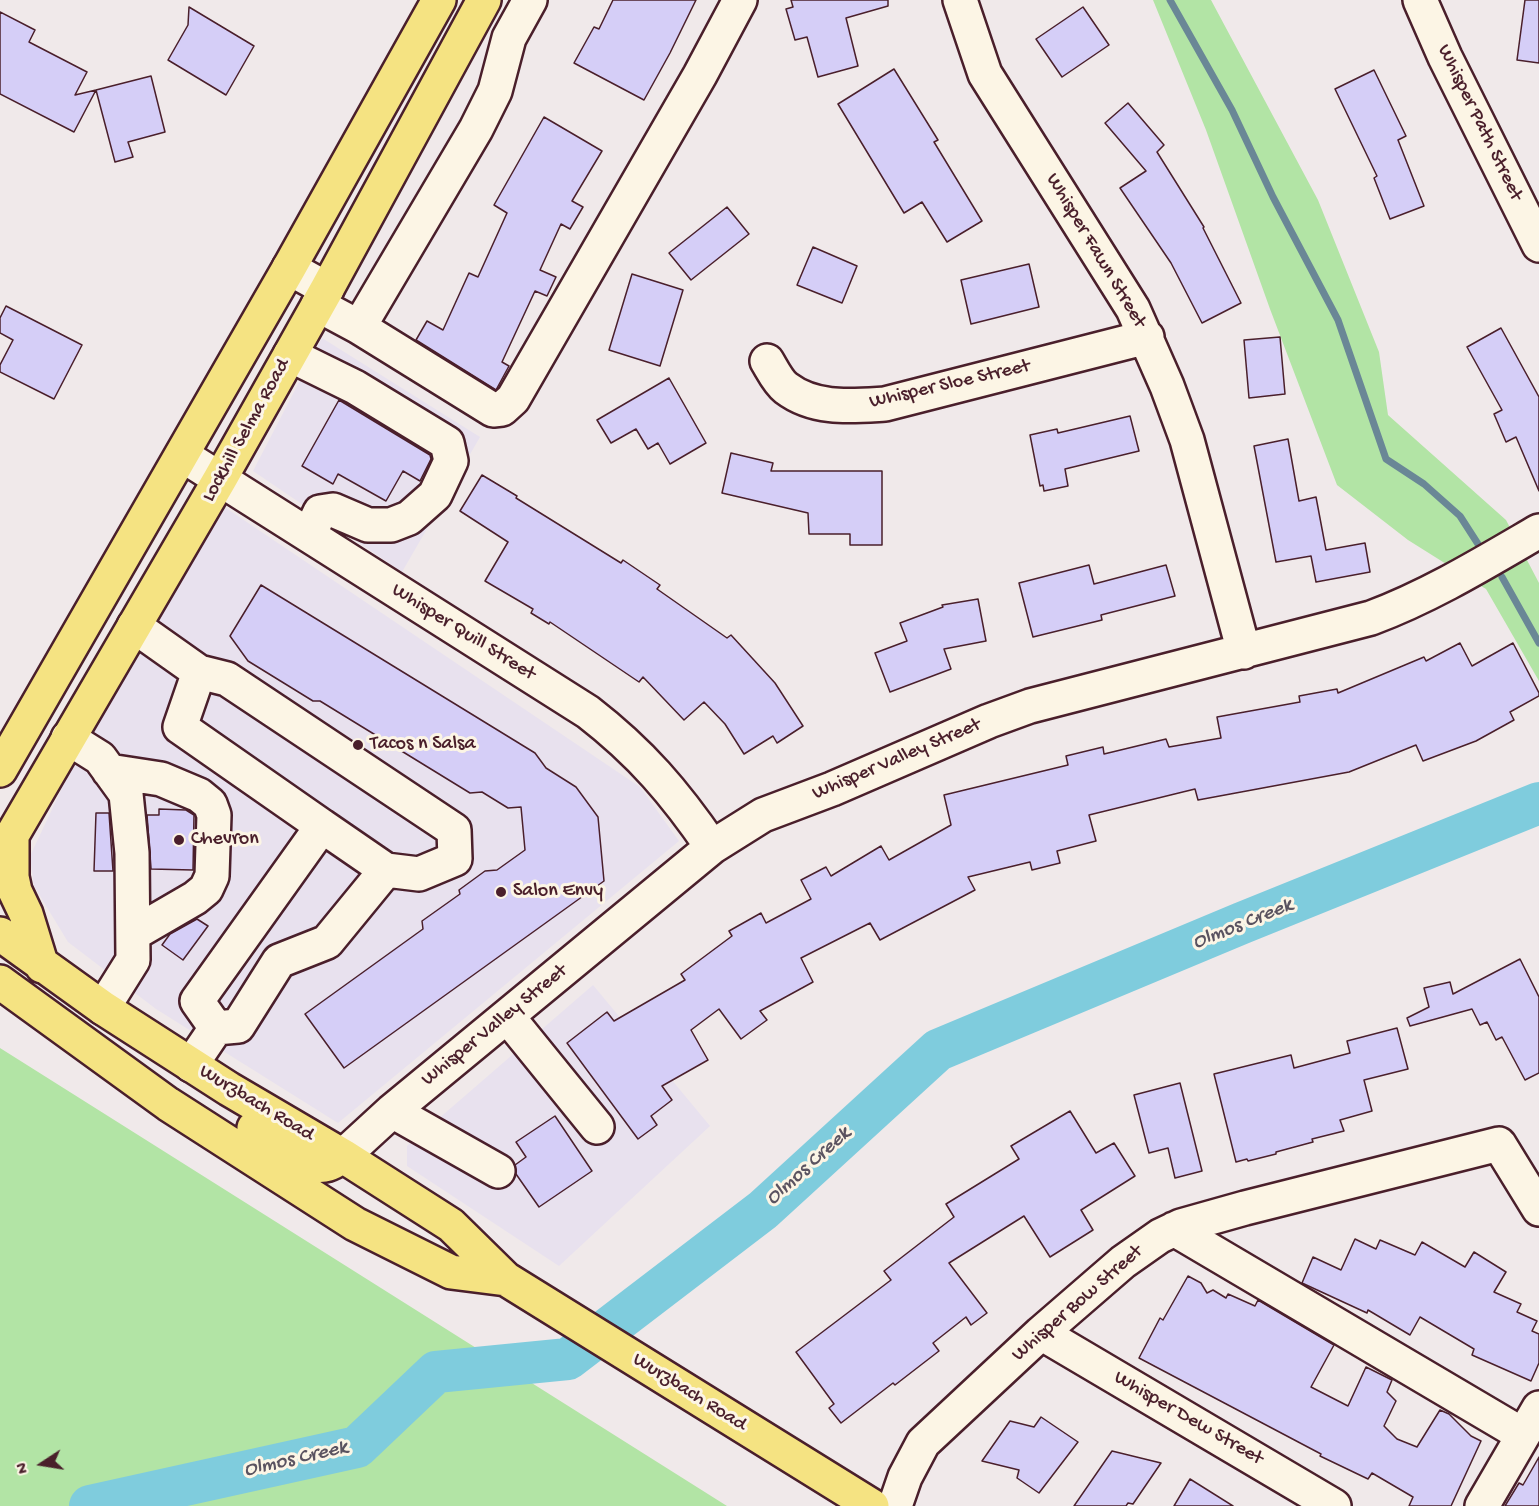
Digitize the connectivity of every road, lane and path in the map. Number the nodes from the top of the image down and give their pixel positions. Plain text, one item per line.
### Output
1 (439, 0) edge
2 (484, 0) edge
3 (530, 0) edge
4 (740, 0) edge
5 (960, 0) edge
6 (1420, 0) edge
7 (1539, 245) edge
8 (289, 268) junction
9 (322, 297) junction
10 (359, 327) junction
11 (1147, 337) junction
12 (290, 355) junction
13 (767, 361) dead end
14 (182, 455) junction
15 (220, 479) junction
16 (1539, 531) edge
17 (309, 535) junction
18 (98, 600) junction
19 (134, 626) junction
20 (1244, 652) junction
21 (199, 672) junction
22 (68, 738) junction
23 (0, 770) edge
24 (109, 771) junction
25 (322, 826) junction
26 (6, 846) edge
27 (712, 847) junction
28 (386, 870) junction
29 (0, 934) edge
30 (133, 934) junction
31 (42, 966) junction
32 (0, 982) edge
33 (103, 1008) junction
34 (507, 1016) junction
35 (216, 1028) junction
36 (191, 1065) junction
37 (392, 1111) junction
38 (192, 1120) junction
39 (597, 1127) dead end
40 (343, 1156) junction
41 (498, 1171) dead end
42 (1539, 1209) edge
43 (1174, 1229) junction
44 (452, 1272) junction
45 (506, 1279) junction
46 (1041, 1333) junction
47 (1531, 1422) edge
48 (872, 1506) edge
49 (895, 1506) edge
50 (1334, 1506) edge
51 (1482, 1506) edge

1 - 8 main road
2 - 9 main road, Lockhill Selma Road
3 - 10 street
4 - 10 street
5 - 11 street, Whisper Fawn Street
6 - 7 street, Whisper Path Street
8 - 9 street
8 - 14 main road
9 - 10 street
9 - 12 main road, Lockhill Selma Road
11 - 13 street, Whisper Sloe Street
11 - 20 street, Whisper Fawn Street
12 - 15 main road, Lockhill Selma Road
12 - 17 street
14 - 15 street, Whisper Quill Street
14 - 18 main road
15 - 17 street, Whisper Quill Street
15 - 19 main road, Lockhill Selma Road
16 - 20 street, Whisper Valley Street
17 - 27 street, Whisper Quill Street
18 - 19 main road
18 - 23 main road
19 - 21 street
19 - 22 main road, Lockhill Selma Road
20 - 27 street, Whisper Valley Street
21 - 25 street
21 - 28 street
22 - 24 street
22 - 26 main road, Lockhill Selma Road
24 - 30 street
24 - 30 street
25 - 28 street
25 - 35 street
26 - 31 main road
27 - 34 street, Whisper Valley Street
28 - 35 street
29 - 31 main road, Wurzbach Road
30 - 33 street
31 - 33 main road, Wurzbach Road
32 - 38 main road, Wurzbach Road
33 - 36 main road, Wurzbach Road
34 - 37 street, Whisper Valley Street
34 - 39 street
35 - 36 street
36 - 40 main road, Wurzbach Road
37 - 40 street, Whisper Valley Street
37 - 41 street
38 - 40 main road
38 - 44 main road, Wurzbach Road
40 - 44 main road
40 - 45 main road, Wurzbach Road
42 - 43 street, Whisper Bow Street
43 - 46 street, Whisper Bow Street
43 - 47 street
44 - 45 main road, Wurzbach Road
45 - 48 main road, Wurzbach Road
46 - 49 street, Whisper Bow Street
46 - 50 street, Whisper Dew Street
47 - 51 street

